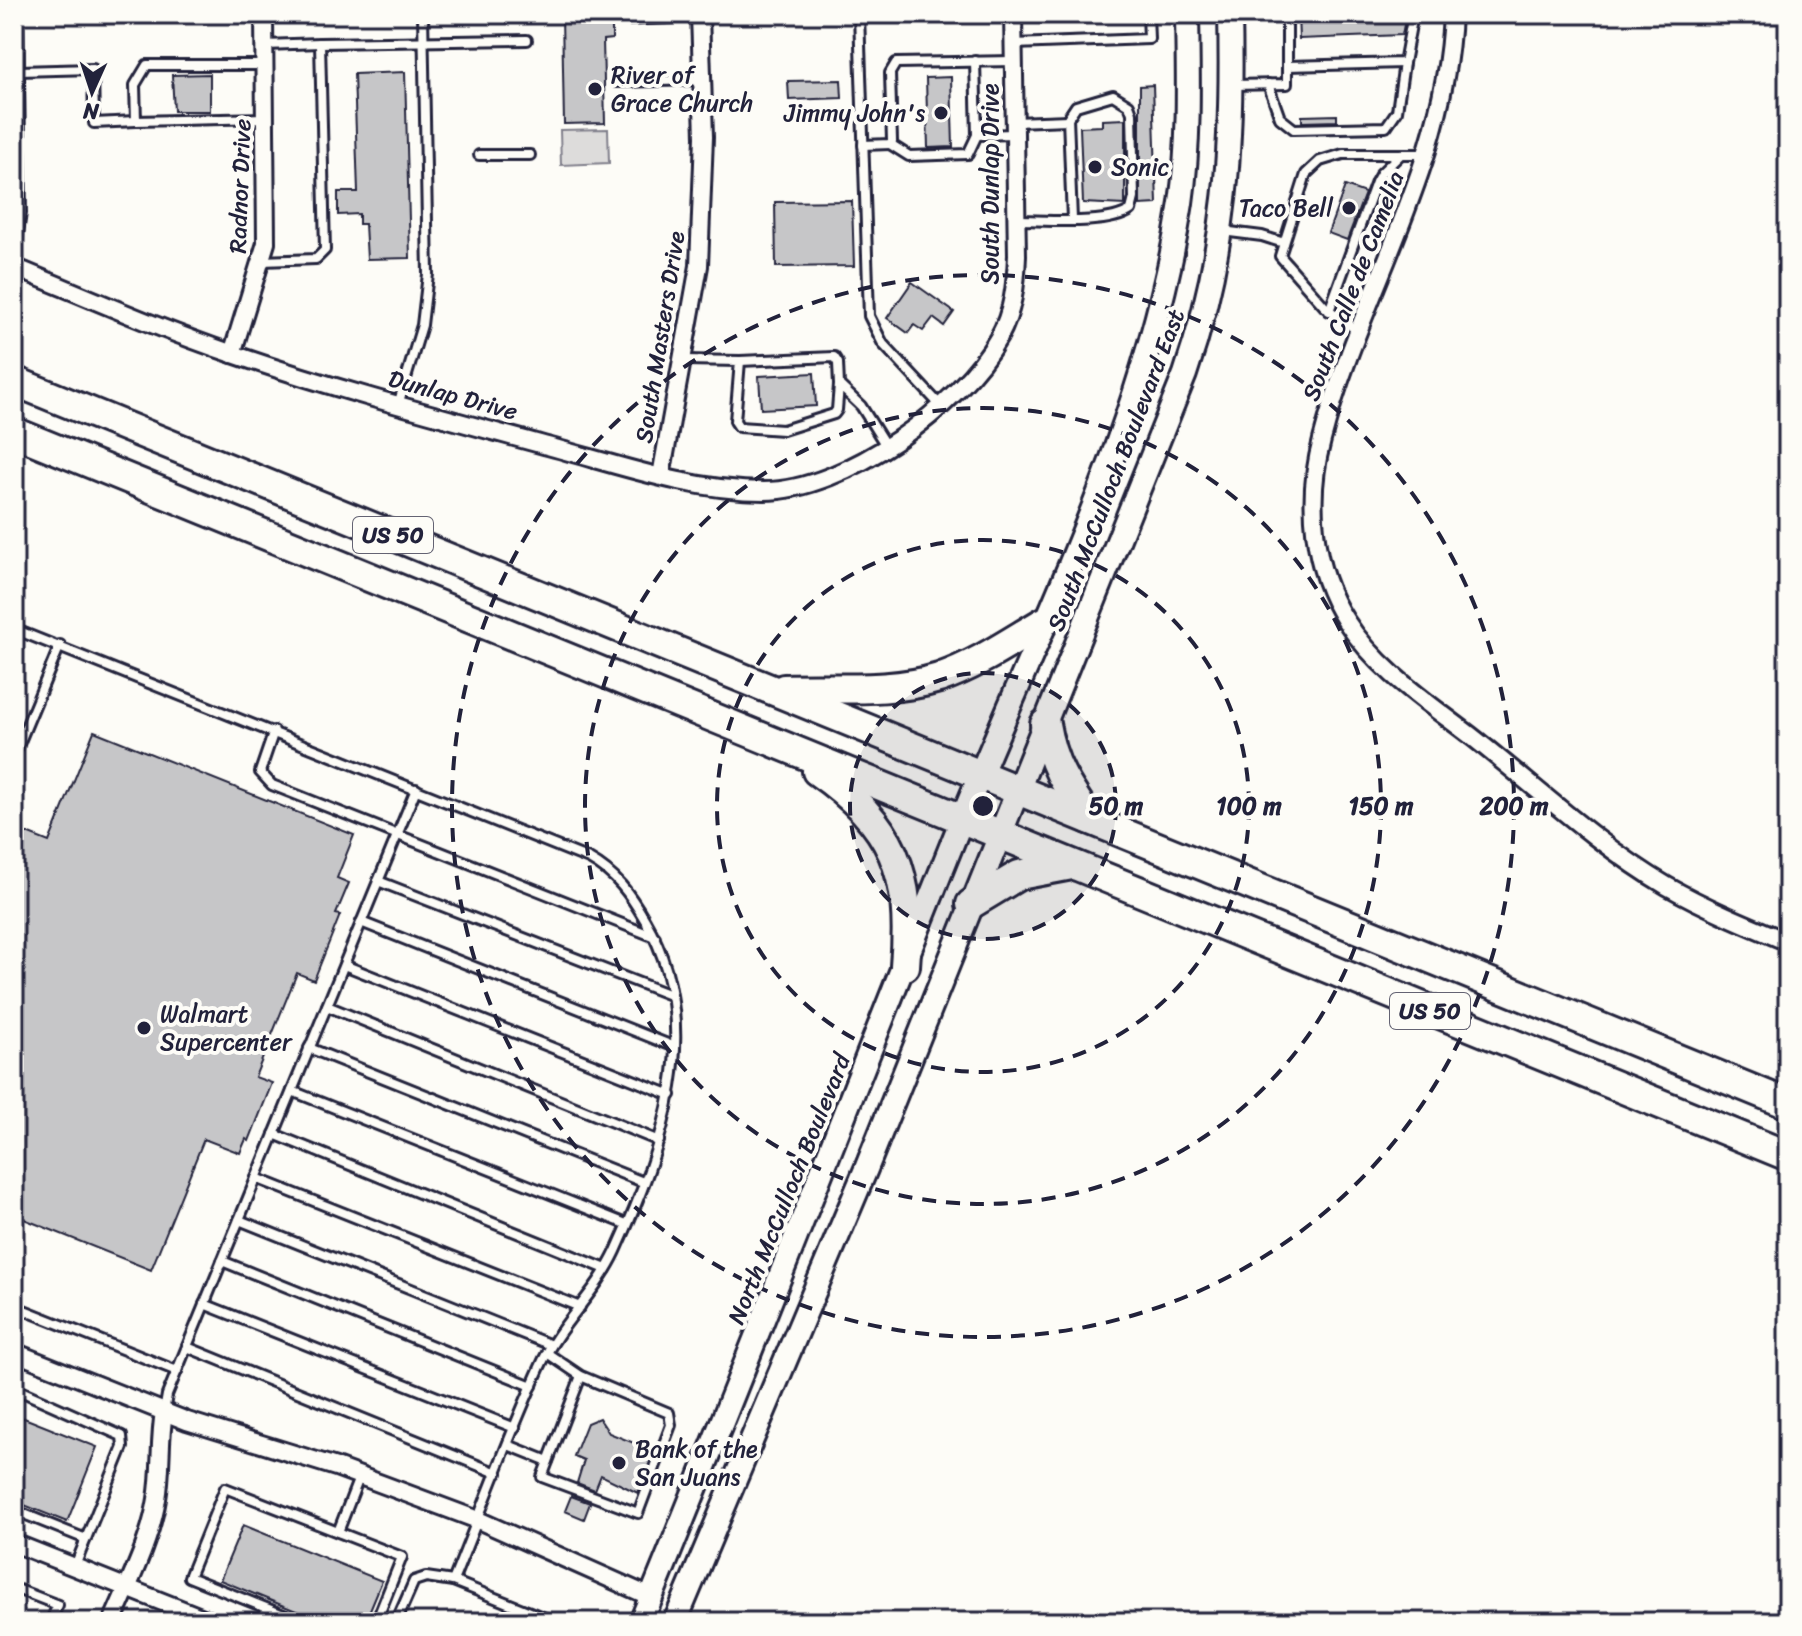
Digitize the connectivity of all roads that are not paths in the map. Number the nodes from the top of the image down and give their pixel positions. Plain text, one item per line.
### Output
1 (18, 14) edge
2 (264, 14) edge
3 (423, 14) edge
4 (859, 14) edge
5 (915, 14) edge
6 (973, 14) edge
7 (1013, 14) edge
8 (1148, 14) edge
9 (1187, 14) edge
10 (1230, 14) edge
11 (1287, 14) edge
12 (1413, 14) edge
13 (1452, 14) edge
14 (700, 16) edge
15 (620, 20) dead end
16 (527, 40) dead end
17 (424, 41) junction
18 (320, 43) junction
19 (265, 45) junction
20 (1014, 52) junction
21 (975, 61) junction
22 (1404, 63) junction
23 (265, 65) junction
24 (1287, 66) junction
25 (19, 71) junction
26 (702, 80) junction
27 (616, 82) dead end
28 (1268, 84) junction
29 (1232, 85) junction
30 (266, 118) junction
31 (1068, 120) junction
32 (136, 121) junction
33 (1015, 128) junction
34 (977, 135) junction
35 (890, 144) junction
36 (863, 145) junction
37 (1402, 154) junction
38 (1429, 154) junction
39 (479, 155) dead end
40 (530, 155) dead end
41 (1017, 220) junction
42 (1072, 220) junction
43 (1221, 231) junction
44 (1284, 243) junction
45 (14, 260) edge
46 (262, 261) junction
47 (14, 267) edge
48 (1329, 311) junction
49 (1359, 333) junction
50 (232, 354) junction
51 (684, 360) junction
52 (740, 361) junction
53 (14, 381) edge
54 (839, 385) junction
55 (398, 405) junction
56 (940, 405) junction
57 (14, 432) edge
58 (887, 447) junction
59 (661, 476) junction
60 (1044, 622) junction
61 (14, 629) edge
62 (60, 645) junction
63 (772, 689) junction
64 (1045, 724) junction
65 (274, 731) junction
66 (780, 746) junction
67 (14, 756) edge
68 (982, 774) junction
69 (416, 789) junction
70 (1018, 789) junction
71 (962, 819) junction
72 (1090, 819) junction
73 (999, 835) junction
74 (396, 836) junction
75 (1073, 865) junction
76 (378, 881) junction
77 (971, 904) junction
78 (361, 922) junction
79 (656, 938) junction
80 (1788, 942) edge
81 (344, 965) junction
82 (905, 966) junction
83 (670, 995) junction
84 (327, 1006) junction
85 (675, 1047) junction
86 (309, 1048) junction
87 (292, 1091) junction
88 (671, 1095) junction
89 (1788, 1104) edge
90 (274, 1134) junction
91 (659, 1141) junction
92 (1788, 1156) edge
93 (256, 1178) junction
94 (643, 1182) junction
95 (239, 1220) junction
96 (626, 1224) junction
97 (14, 1246) edge
98 (14, 1254) edge
99 (222, 1261) junction
100 (606, 1269) junction
101 (204, 1304) junction
102 (14, 1306) edge
103 (580, 1307) junction
104 (187, 1347) junction
105 (549, 1349) junction
106 (16, 1357) edge
107 (177, 1371) junction
108 (581, 1376) junction
109 (532, 1386) junction
110 (14, 1388) edge
111 (164, 1412) junction
112 (515, 1428) junction
113 (508, 1445) junction
114 (548, 1461) junction
115 (497, 1473) junction
116 (360, 1475) junction
117 (14, 1510) edge
118 (478, 1520) junction
119 (338, 1532) junction
120 (86, 1539) junction
121 (14, 1543) edge
122 (74, 1567) junction
123 (453, 1581) junction
124 (14, 1588) edge
125 (126, 1588) junction
126 (651, 1597) junction
127 (677, 1616) edge
128 (14, 1619) edge
129 (549, 1621) edge
130 (22, 1622) edge
131 (50, 1622) edge
132 (112, 1622) edge
133 (213, 1622) edge
134 (301, 1622) edge
135 (376, 1622) edge
136 (396, 1622) edge
137 (641, 1622) edge

1 - 25 lane
2 - 19 street, Radnor Drive
3 - 17 lane
4 - 36 lane
5 - 6 lane
7 - 20 street, South Dunlap Drive
8 - 20 lane
9 - 60 street, South McCulloch Boulevard East
10 - 29 street, South McCulloch Boulevard East
11 - 24 lane
12 - 22 lane
13 - 38 street, South Calle de Camelia
14 - 15 lane
14 - 26 street, South Masters Drive
16 - 17 lane
17 - 18 lane
17 - 55 lane
18 - 19 lane
18 - 46 lane
19 - 23 street, Radnor Drive
20 - 21 lane
20 - 33 street, South Dunlap Drive
21 - 34 lane
21 - 35 lane
22 - 24 lane
22 - 28 lane
23 - 30 street, Radnor Drive
23 - 32 lane
24 - 28 lane
25 - 32 lane
25 - 45 lane
26 - 27 lane
26 - 51 street, South Masters Drive
28 - 29 lane
29 - 43 street, South McCulloch Boulevard East
30 - 32 lane
30 - 46 street, Radnor Drive
31 - 33 lane
31 - 42 lane
31 - 42 lane
33 - 34 lane
33 - 41 street, South Dunlap Drive
34 - 35 lane
35 - 36 lane
36 - 56 lane
37 - 38 lane
37 - 44 lane
37 - 48 lane
38 - 49 street, South Calle de Camelia
39 - 40 lane
41 - 42 lane
41 - 56 street, South Dunlap Drive
43 - 44 lane
43 - 64 street, South McCulloch Boulevard East
44 - 48 lane
46 - 50 street, Radnor Drive
47 - 50 street, Dunlap Drive
48 - 49 lane
49 - 80 street, South Calle de Camelia
50 - 55 street, Dunlap Drive
51 - 52 lane
51 - 59 street, South Masters Drive
52 - 54 lane
52 - 54 lane
53 - 63 highway, US 50
54 - 58 lane
55 - 59 street, Dunlap Drive
56 - 58 street, South Dunlap Drive
57 - 66 highway, US 50
58 - 59 street, Dunlap Drive
60 - 63 highway
60 - 68 street, South McCulloch Boulevard East
61 - 62 lane
62 - 65 lane
62 - 67 lane
63 - 68 highway, US 50
64 - 70 street, South McCulloch Boulevard East
64 - 72 highway
65 - 69 lane
65 - 74 lane
66 - 71 highway, US 50
66 - 82 highway
68 - 70 highway, US 50
68 - 71 street, North McCulloch Boulevard
69 - 74 lane
69 - 79 lane
70 - 72 highway, US 50
70 - 73 street, South McCulloch Boulevard East
71 - 73 highway, US 50
71 - 82 street, North McCulloch Boulevard
72 - 89 highway, US 50
73 - 75 highway, US 50
73 - 77 street
74 - 76 lane
74 - 79 lane
75 - 77 highway
75 - 92 highway, US 50
76 - 78 lane
76 - 83 lane
77 - 127 street
78 - 81 lane
78 - 85 lane
79 - 83 lane
81 - 84 lane
81 - 88 lane
82 - 126 street, North McCulloch Boulevard
83 - 85 lane
84 - 86 lane
84 - 91 lane
85 - 88 lane
86 - 87 lane
86 - 94 lane
87 - 90 lane
87 - 96 lane
88 - 91 lane
90 - 93 lane
90 - 100 lane
91 - 94 lane
93 - 95 lane
93 - 103 lane
94 - 96 lane
95 - 99 lane
95 - 105 lane
96 - 100 lane
97 - 98 lane
99 - 101 lane
99 - 109 lane
100 - 103 lane
101 - 104 lane
101 - 112 lane
102 - 107 lane
103 - 105 lane
104 - 107 lane
104 - 115 lane
105 - 108 lane
105 - 109 lane
106 - 111 street
107 - 111 lane
108 - 114 lane
108 - 114 lane
109 - 112 lane
110 - 120 lane
111 - 116 street
111 - 125 street
112 - 113 lane
113 - 114 lane
113 - 115 lane
115 - 118 lane
116 - 118 street
116 - 119 lane
117 - 120 lane
118 - 123 lane
118 - 126 street
119 - 134 lane
119 - 135 lane
120 - 122 lane
121 - 122 street
122 - 125 street
123 - 129 lane
123 - 136 lane
124 - 131 lane
125 - 132 street
125 - 133 street
126 - 127 street
126 - 137 street, North McCulloch Boulevard
128 - 130 lane

